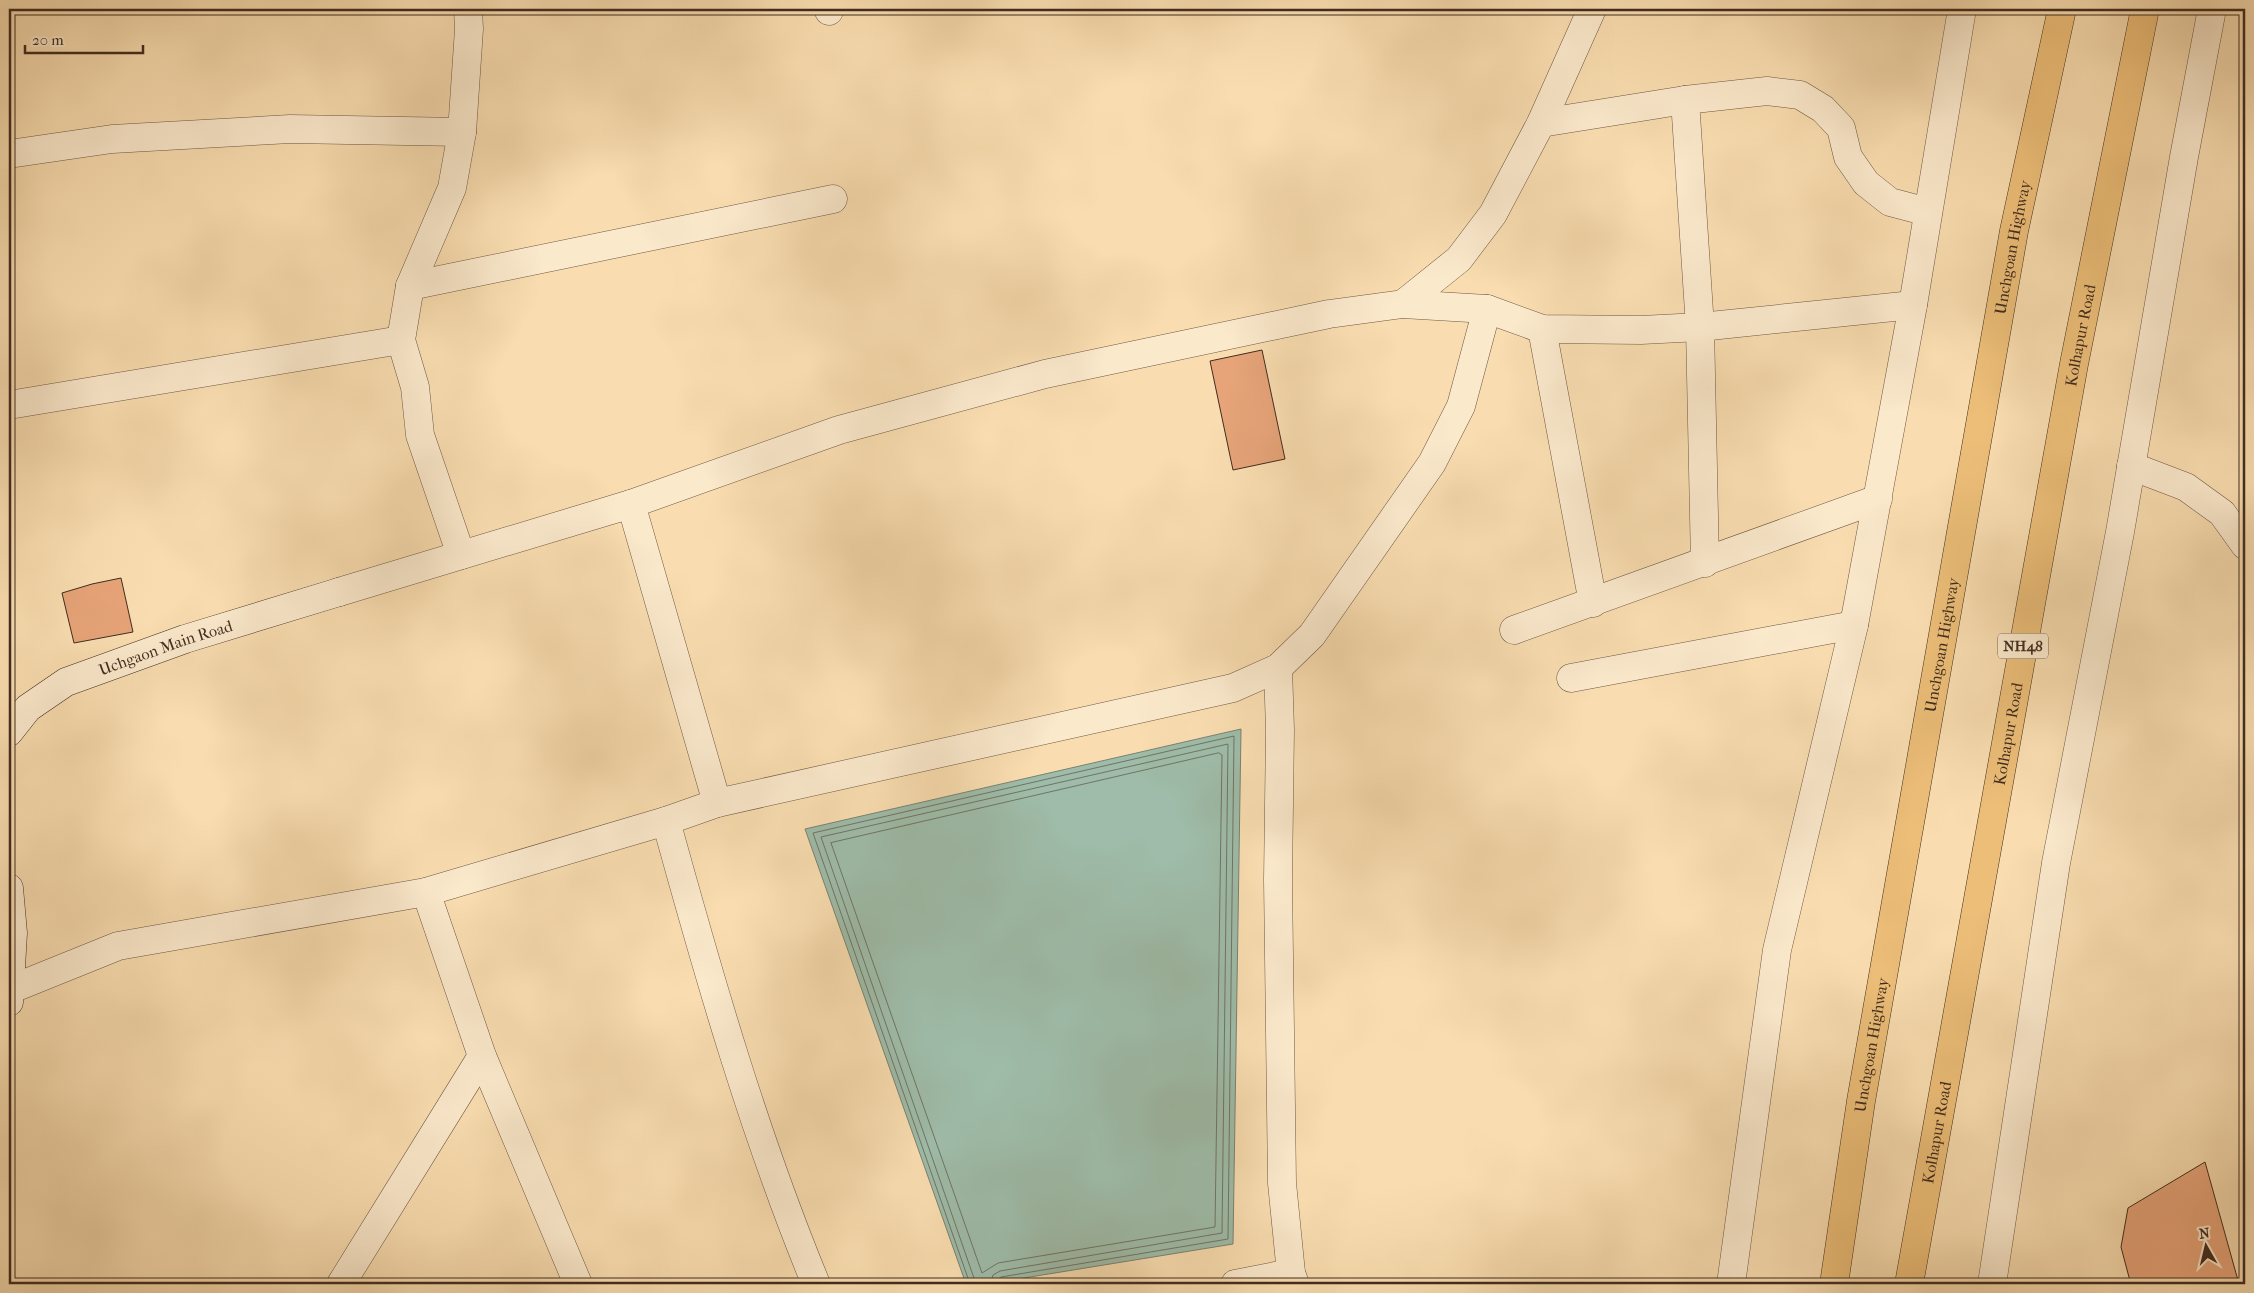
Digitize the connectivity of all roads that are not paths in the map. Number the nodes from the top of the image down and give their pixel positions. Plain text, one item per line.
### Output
1 (468, 9) edge
2 (1592, 9) edge
3 (1962, 9) edge
4 (2062, 9) edge
5 (2145, 9) edge
6 (2212, 9) edge
7 (1685, 100) junction
8 (1541, 123) junction
9 (462, 132) junction
10 (9, 154) edge
11 (833, 198) dead end
12 (1928, 212) junction
13 (410, 286) junction
14 (1403, 304) junction
15 (1913, 305) junction
16 (1487, 309) junction
17 (1700, 327) junction
18 (1542, 329) junction
19 (400, 340) junction
20 (9, 405) edge
21 (2131, 466) junction
22 (1878, 499) junction
23 (631, 504) junction
24 (2245, 545) edge
25 (460, 555) junction
26 (1705, 563) junction
27 (1593, 603) junction
28 (1854, 625) junction
29 (1514, 630) dead end
30 (1278, 668) junction
31 (1571, 678) dead end
32 (9, 732) edge
33 (717, 803) junction
34 (666, 821) junction
35 (9, 888) edge
36 (426, 892) junction
37 (9, 990) edge
38 (9, 1002) edge
39 (482, 1056) junction
40 (1293, 1279) edge
41 (342, 1284) edge
42 (578, 1284) edge
43 (816, 1284) edge
44 (1235, 1284) edge
45 (1731, 1284) edge
46 (1834, 1284) edge
47 (1909, 1284) edge
48 (1992, 1284) edge

1 - 9 street
2 - 8 street
3 - 12 street
4 - 46 highway, Unchgoan Highway
5 - 47 highway, Kolhapur Road / NH48
6 - 21 street
7 - 8 street
7 - 12 street
7 - 17 street
8 - 14 street
9 - 10 street
9 - 13 street
11 - 13 street
12 - 15 street
13 - 19 street
14 - 16 street, Uchgaon Main Road
14 - 23 street, Uchgaon Main Road
15 - 17 street
15 - 22 street
16 - 18 street, Uchgaon Main Road
16 - 30 street
17 - 18 street
17 - 26 street
18 - 27 street
19 - 20 street
19 - 25 street
21 - 24 street
21 - 48 street
22 - 26 street
22 - 28 street
23 - 25 street, Uchgaon Main Road
23 - 33 street
25 - 32 street, Uchgaon Main Road
26 - 27 street
27 - 29 street
28 - 31 street
28 - 45 street
30 - 33 street
30 - 40 street
33 - 34 street
34 - 36 street
34 - 43 street
35 - 37 street
36 - 37 street
36 - 39 street
37 - 38 street
39 - 41 street
39 - 42 street
40 - 44 street

